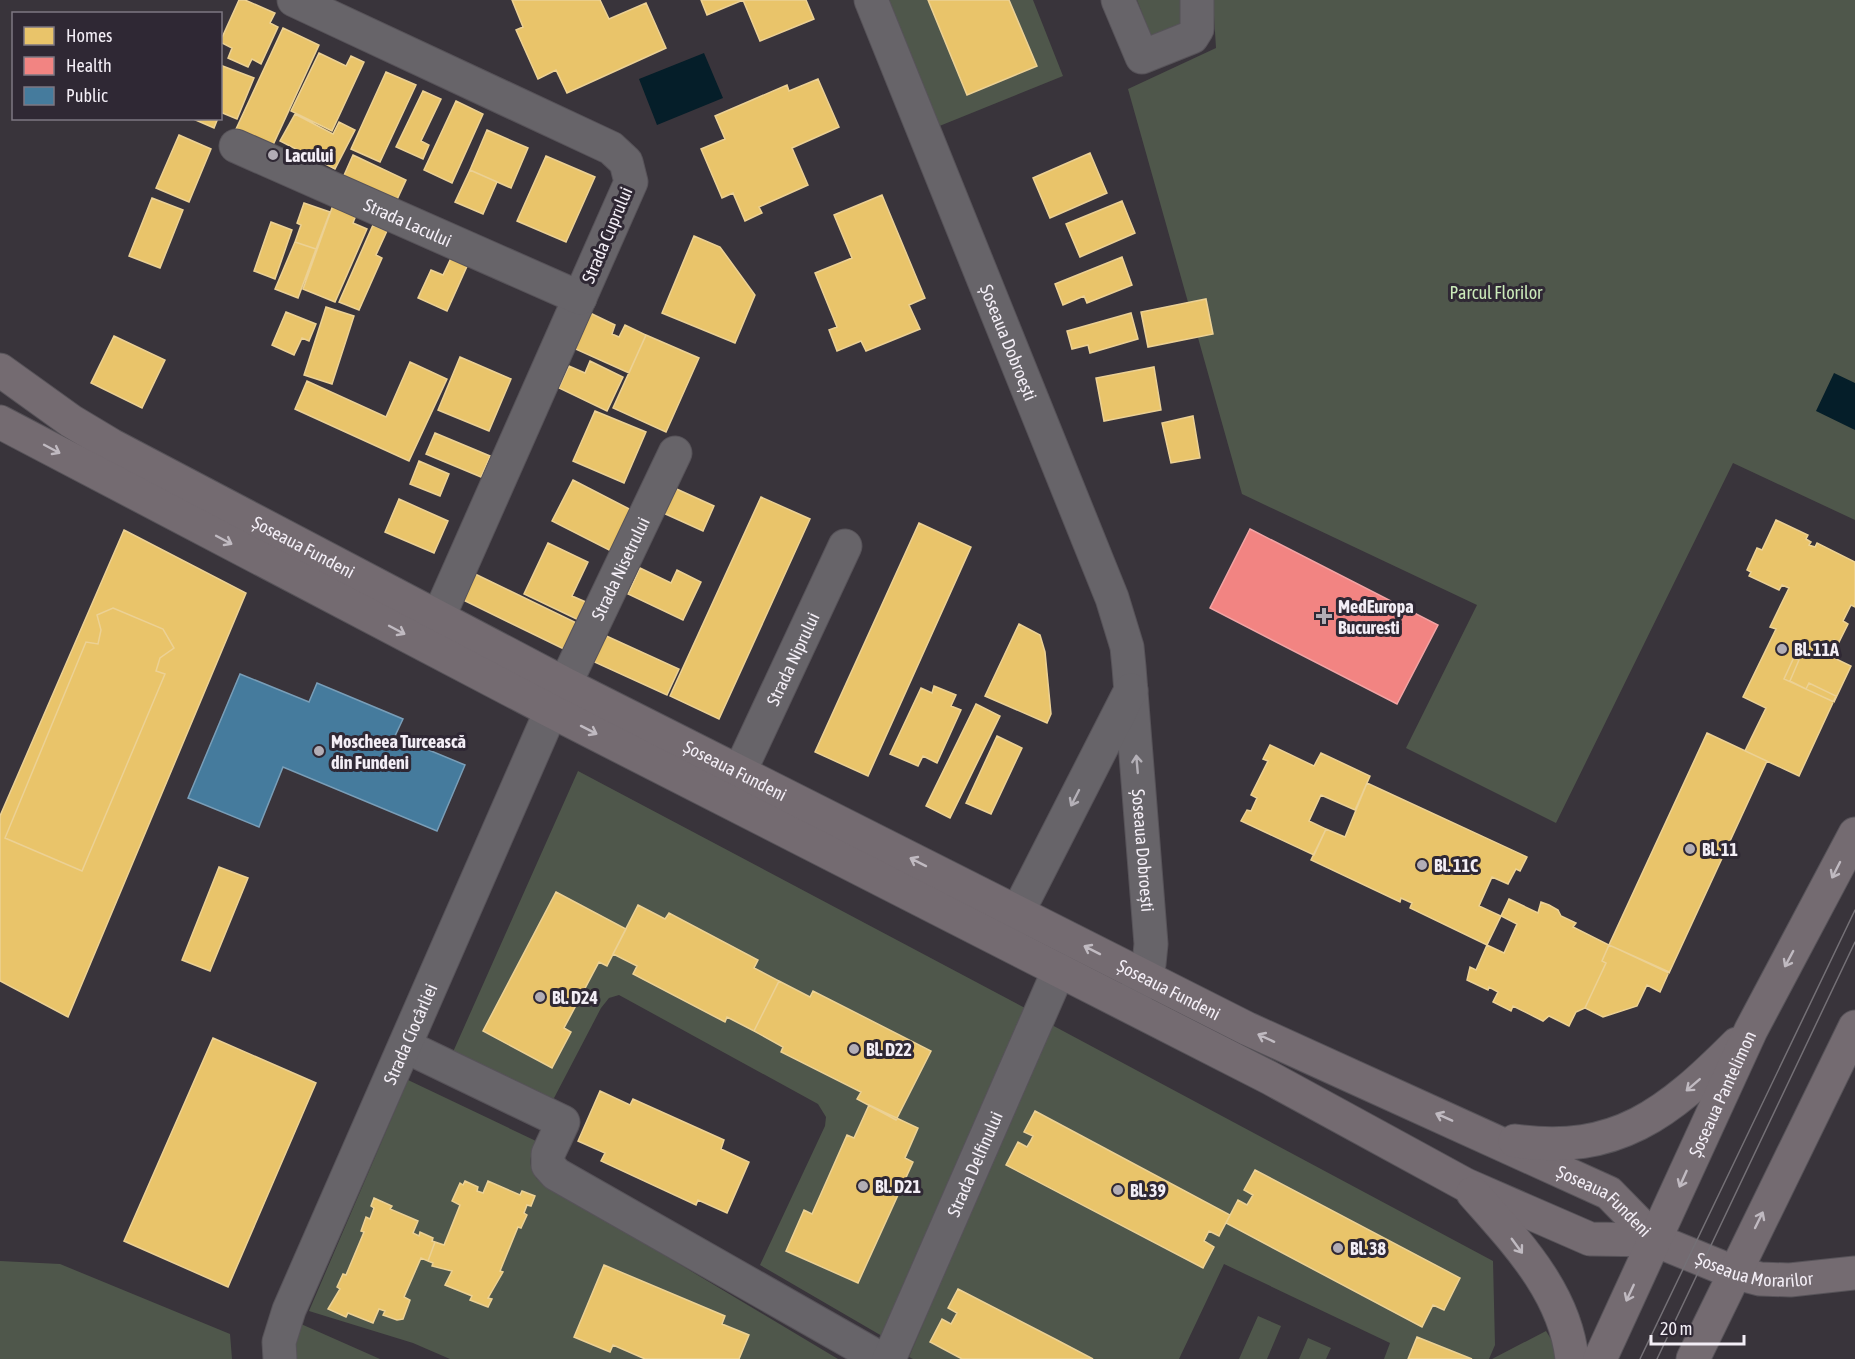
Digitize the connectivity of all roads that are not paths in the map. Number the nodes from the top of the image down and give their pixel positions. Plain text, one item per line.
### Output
1 (294, 0) edge
2 (871, 0) edge
3 (1118, 0) edge
4 (1197, 0) edge
5 (236, 147) dead end
6 (580, 298) junction
7 (0, 370) edge
8 (0, 422) edge
9 (675, 453) dead end
10 (845, 546) dead end
11 (433, 632) junction
12 (1131, 690) junction
13 (558, 698) junction
14 (739, 772) junction
15 (1855, 834) edge
16 (1017, 912) junction
17 (1003, 940) junction
18 (1059, 969) junction
19 (1145, 976) junction
20 (1130, 1006) junction
21 (1855, 1027) edge
22 (1751, 1030) junction
23 (405, 1046) junction
24 (1492, 1138) junction
25 (1466, 1185) junction
26 (1655, 1240) junction
27 (1733, 1272) junction
28 (1855, 1273) edge
29 (280, 1359) edge
30 (881, 1359) edge
31 (889, 1359) edge
32 (1572, 1359) edge
33 (1600, 1359) edge
34 (1693, 1359) edge

1 - 6 street, Strada Cuprului
2 - 12 street, Șoseaua Dobroești
3 - 4 street
5 - 6 street, Strada Lacului
6 - 11 street, Strada Cuprului
7 - 11 main road, Șoseaua Fundeni
8 -> 11 main road, Șoseaua Fundeni
9 - 13 street, Strada Nisetrului
10 - 14 street, Strada Niprului
11 - 13 main road, Șoseaua Fundeni
12 -> 16 street
19 -> 12 street, Șoseaua Dobroești
13 - 14 main road, Șoseaua Fundeni
13 -> 17 main road, Șoseaua Fundeni
13 - 23 street, Strada Ciocârliei
16 -> 14 main road, Șoseaua Fundeni
15 -> 22 main road, Șoseaua Pantelimon
16 - 17 street
19 -> 16 main road, Șoseaua Fundeni
17 - 18 main road, Șoseaua Fundeni
18 - 20 main road, Șoseaua Fundeni
18 - 31 street, Strada Delfinului
19 - 20 street, Șoseaua Dobroești
24 -> 19 main road, Șoseaua Fundeni
20 - 25 main road, Șoseaua Fundeni
27 -> 21 main road
22 -> 24 main road
22 -> 26 main road, Șoseaua Pantelimon
23 - 29 street, Strada Ciocârliei
23 - 30 street
24 - 26 main road, Șoseaua Fundeni
25 - 26 main road, Șoseaua Fundeni
25 -> 32 main road
26 - 27 main road, Șoseaua Morarilor
26 -> 33 main road, Șoseaua Pantelimon
27 - 28 main road, Șoseaua Morarilor
27 - 34 main road

